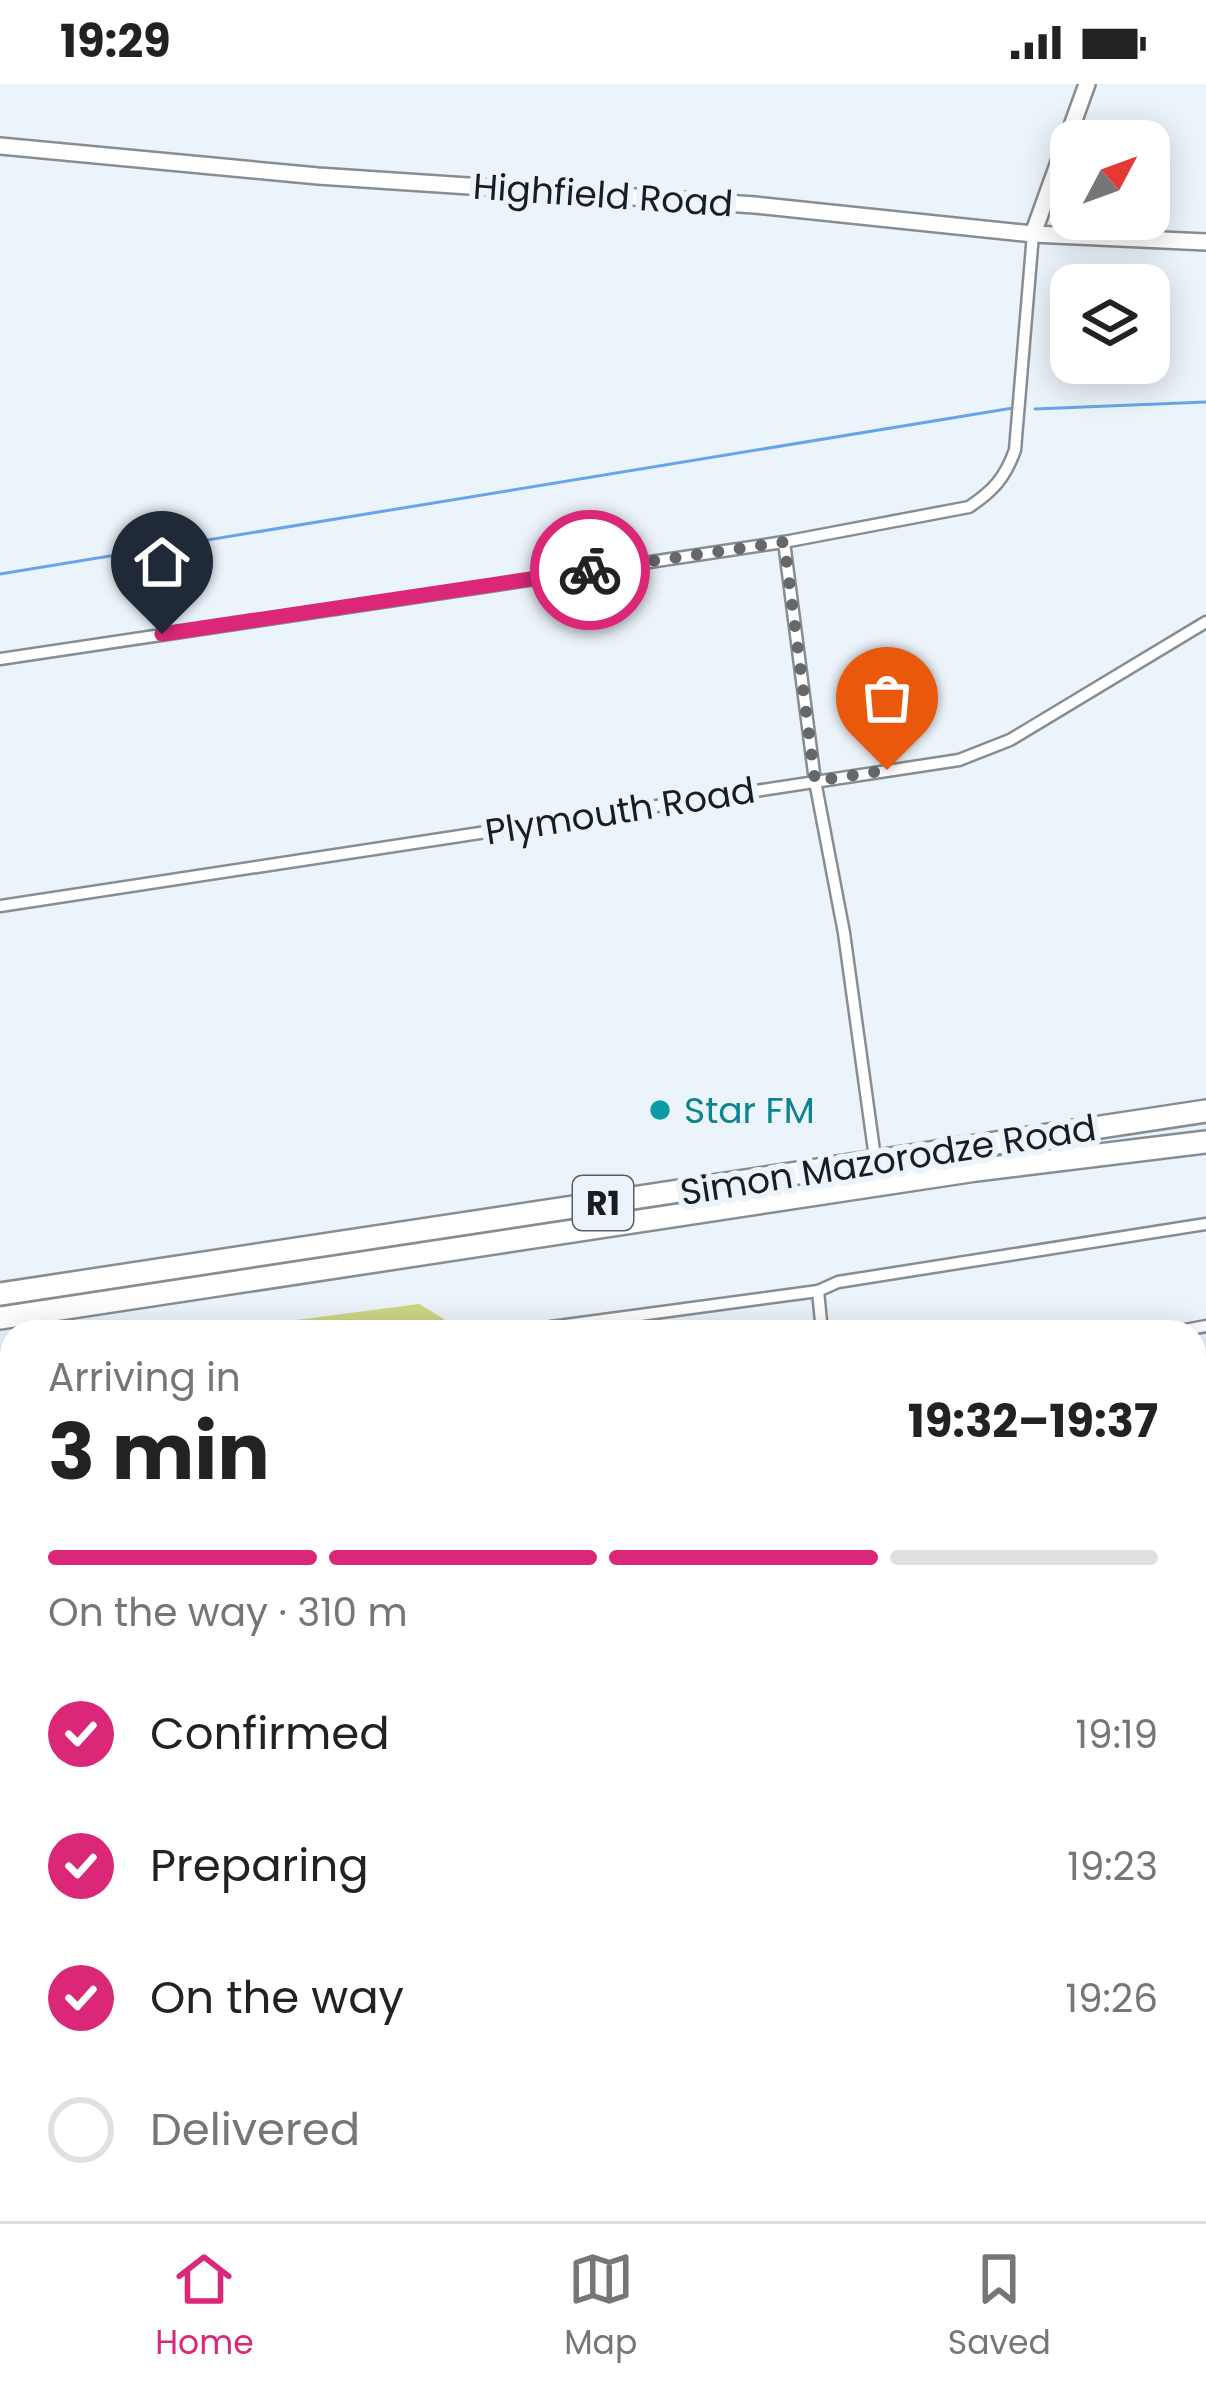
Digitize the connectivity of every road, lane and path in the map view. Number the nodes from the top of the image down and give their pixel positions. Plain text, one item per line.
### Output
1 (1087, 84) edge
2 (0, 146) edge
3 (1033, 234) junction
4 (1206, 242) edge
5 (784, 542) junction
6 (1206, 622) edge
7 (0, 658) edge
8 (815, 781) junction
9 (0, 906) edge
10 (1203, 1112) edge
11 (1206, 1144) edge
12 (876, 1162) junction
13 (976, 1170) junction
14 (879, 1186) junction
15 (1206, 1224) edge
16 (818, 1291) junction
17 (0, 1294) edge
18 (1, 1318) edge
19 (603, 1320) edge
20 (821, 1320) edge

1 - 3 street
2 - 3 street, Highfield Road
3 - 4 street, Highfield Road
3 - 5 street
5 - 7 street
5 - 8 street
6 - 8 street, Plymouth Road
8 - 9 street, Plymouth Road
8 - 12 street
10 - 11 street
10 - 12 highway, Simon Mazorodze Road / R1
11 - 13 highway, Simon Mazorodze Road / R1
12 - 13 highway
12 - 14 street
12 - 17 highway, Simon Mazorodze Road / R1
13 - 14 highway, Simon Mazorodze Road / R1
14 - 18 highway, Simon Mazorodze Road / R1
15 - 16 street
16 - 19 street
16 - 20 street

